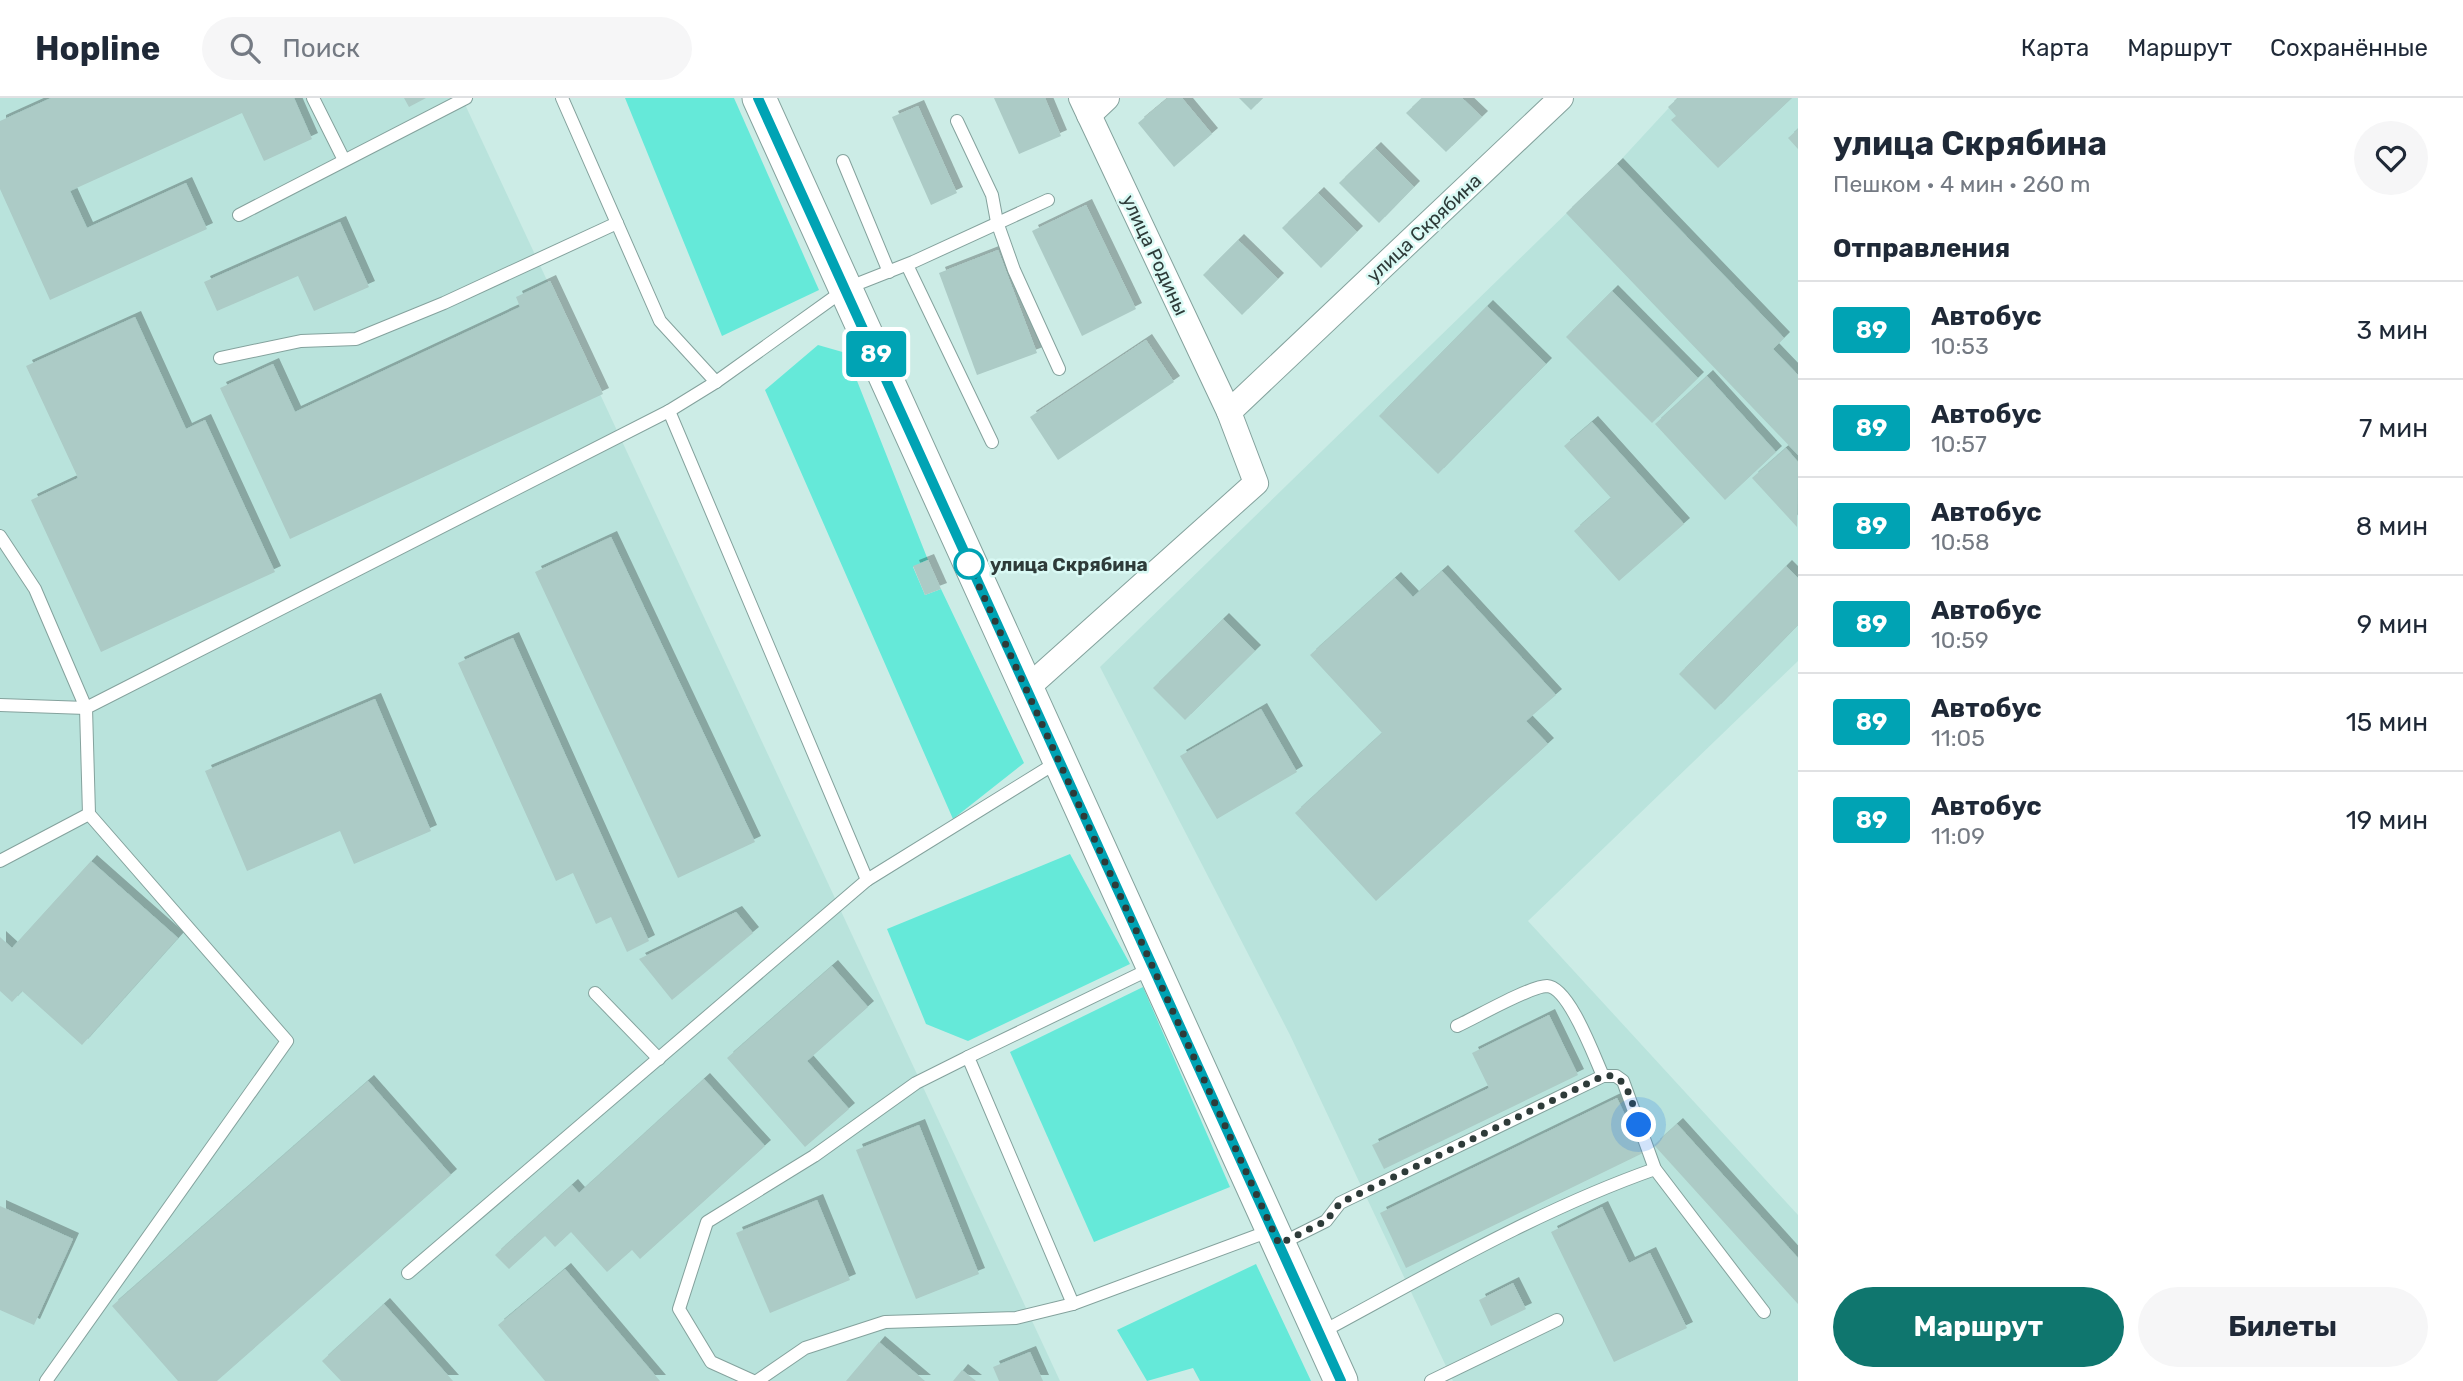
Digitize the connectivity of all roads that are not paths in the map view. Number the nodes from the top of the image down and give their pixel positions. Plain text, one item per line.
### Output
1 (313, 98) edge
2 (467, 98) edge
3 (562, 98) edge
4 (758, 98) edge
5 (1561, 98) edge
6 (1092, 104) edge
7 (957, 121) dead end
8 (344, 160) junction
9 (843, 161) dead end
10 (1048, 200) dead end
11 (239, 215) dead end
12 (997, 222) junction
13 (617, 223) junction
14 (907, 265) junction
15 (890, 272) junction
16 (847, 288) junction
17 (220, 358) dead end
18 (1059, 369) dead end
19 (716, 382) junction
20 (669, 411) junction
21 (1229, 412) junction
22 (992, 442) dead end
23 (0, 536) edge
24 (1026, 689) junction
25 (0, 705) edge
26 (86, 708) junction
27 (1059, 761) junction
28 (89, 814) junction
29 (0, 861) edge
30 (867, 880) junction
31 (1154, 967) junction
32 (596, 993) dead end
33 (1457, 1026) dead end
34 (968, 1057) junction
35 (659, 1059) junction
36 (1603, 1076) junction
37 (1655, 1169) junction
38 (1276, 1237) junction
39 (408, 1273) dead end
40 (1073, 1304) junction
41 (1764, 1312) dead end
42 (1558, 1320) dead end
43 (1320, 1333) junction
44 (46, 1381) edge
45 (755, 1381) edge
46 (1341, 1381) edge
47 (1431, 1381) edge

1 - 8 lane
2 - 8 lane
3 - 13 lane
4 - 16 street
5 - 21 street, улица Скрябина
6 - 21 street, улица Родины
7 - 12 lane
8 - 11 lane
9 - 15 lane
10 - 12 lane
12 - 14 lane
12 - 18 lane
13 - 17 lane
13 - 19 lane
14 - 15 lane
14 - 22 lane
15 - 16 lane
16 - 19 lane
16 - 24 street
19 - 20 lane
20 - 26 lane
20 - 30 lane
21 - 24 street
23 - 26 lane
24 - 27 street
25 - 26 lane
26 - 28 lane
27 - 30 lane
27 - 31 street
28 - 29 lane
28 - 44 lane
30 - 35 lane
31 - 34 lane
31 - 38 street
32 - 35 lane
33 - 36 lane
34 - 40 lane
34 - 45 lane
35 - 39 lane
36 - 37 lane
36 - 38 lane
37 - 41 lane
37 - 43 lane
38 - 40 lane
38 - 43 street
40 - 45 lane
42 - 47 lane
43 - 46 street

